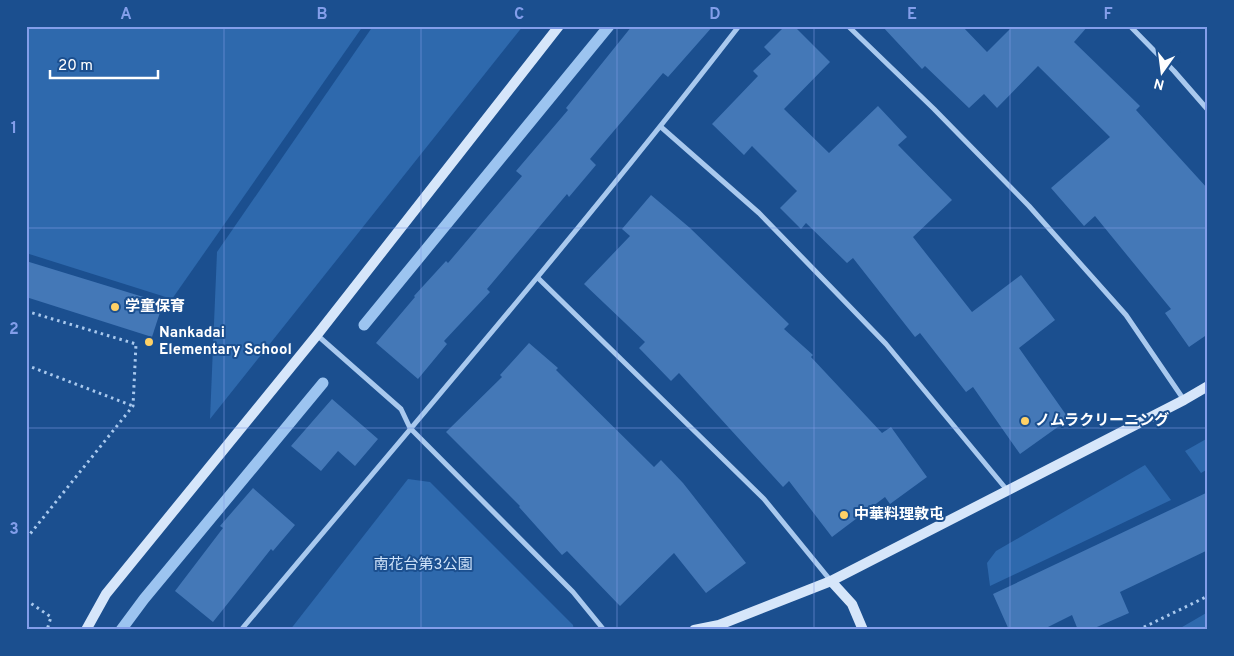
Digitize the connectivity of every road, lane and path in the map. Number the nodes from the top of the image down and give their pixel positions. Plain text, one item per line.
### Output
1 (560, 26) edge
2 (739, 26) edge
3 (848, 26) edge
4 (1130, 26) edge
5 (1208, 110) edge
6 (661, 127) junction
7 (538, 278) junction
8 (26, 310) edge
9 (317, 335) junction
10 (26, 365) edge
11 (1208, 386) edge
12 (1184, 400) junction
13 (133, 406) junction
14 (410, 428) junction
15 (1007, 490) junction
16 (26, 539) edge
17 (831, 581) junction
18 (1208, 596) edge
19 (26, 600) edge
20 (47, 630) edge
21 (86, 630) edge
22 (241, 630) edge
23 (604, 630) edge
24 (694, 630) edge
25 (862, 630) edge
26 (1138, 630) edge

1 - 9 street
2 - 6 street
3 - 12 street
4 - 5 street
6 - 7 street
6 - 15 street
7 - 14 street
7 - 17 street
8 - 13 path
9 - 14 street
9 - 21 street
10 - 13 path
11 - 12 street
12 - 15 street
13 - 16 path
14 - 22 street
14 - 23 street
15 - 17 street
17 - 24 street
17 - 25 street
18 - 26 path
19 - 20 path

